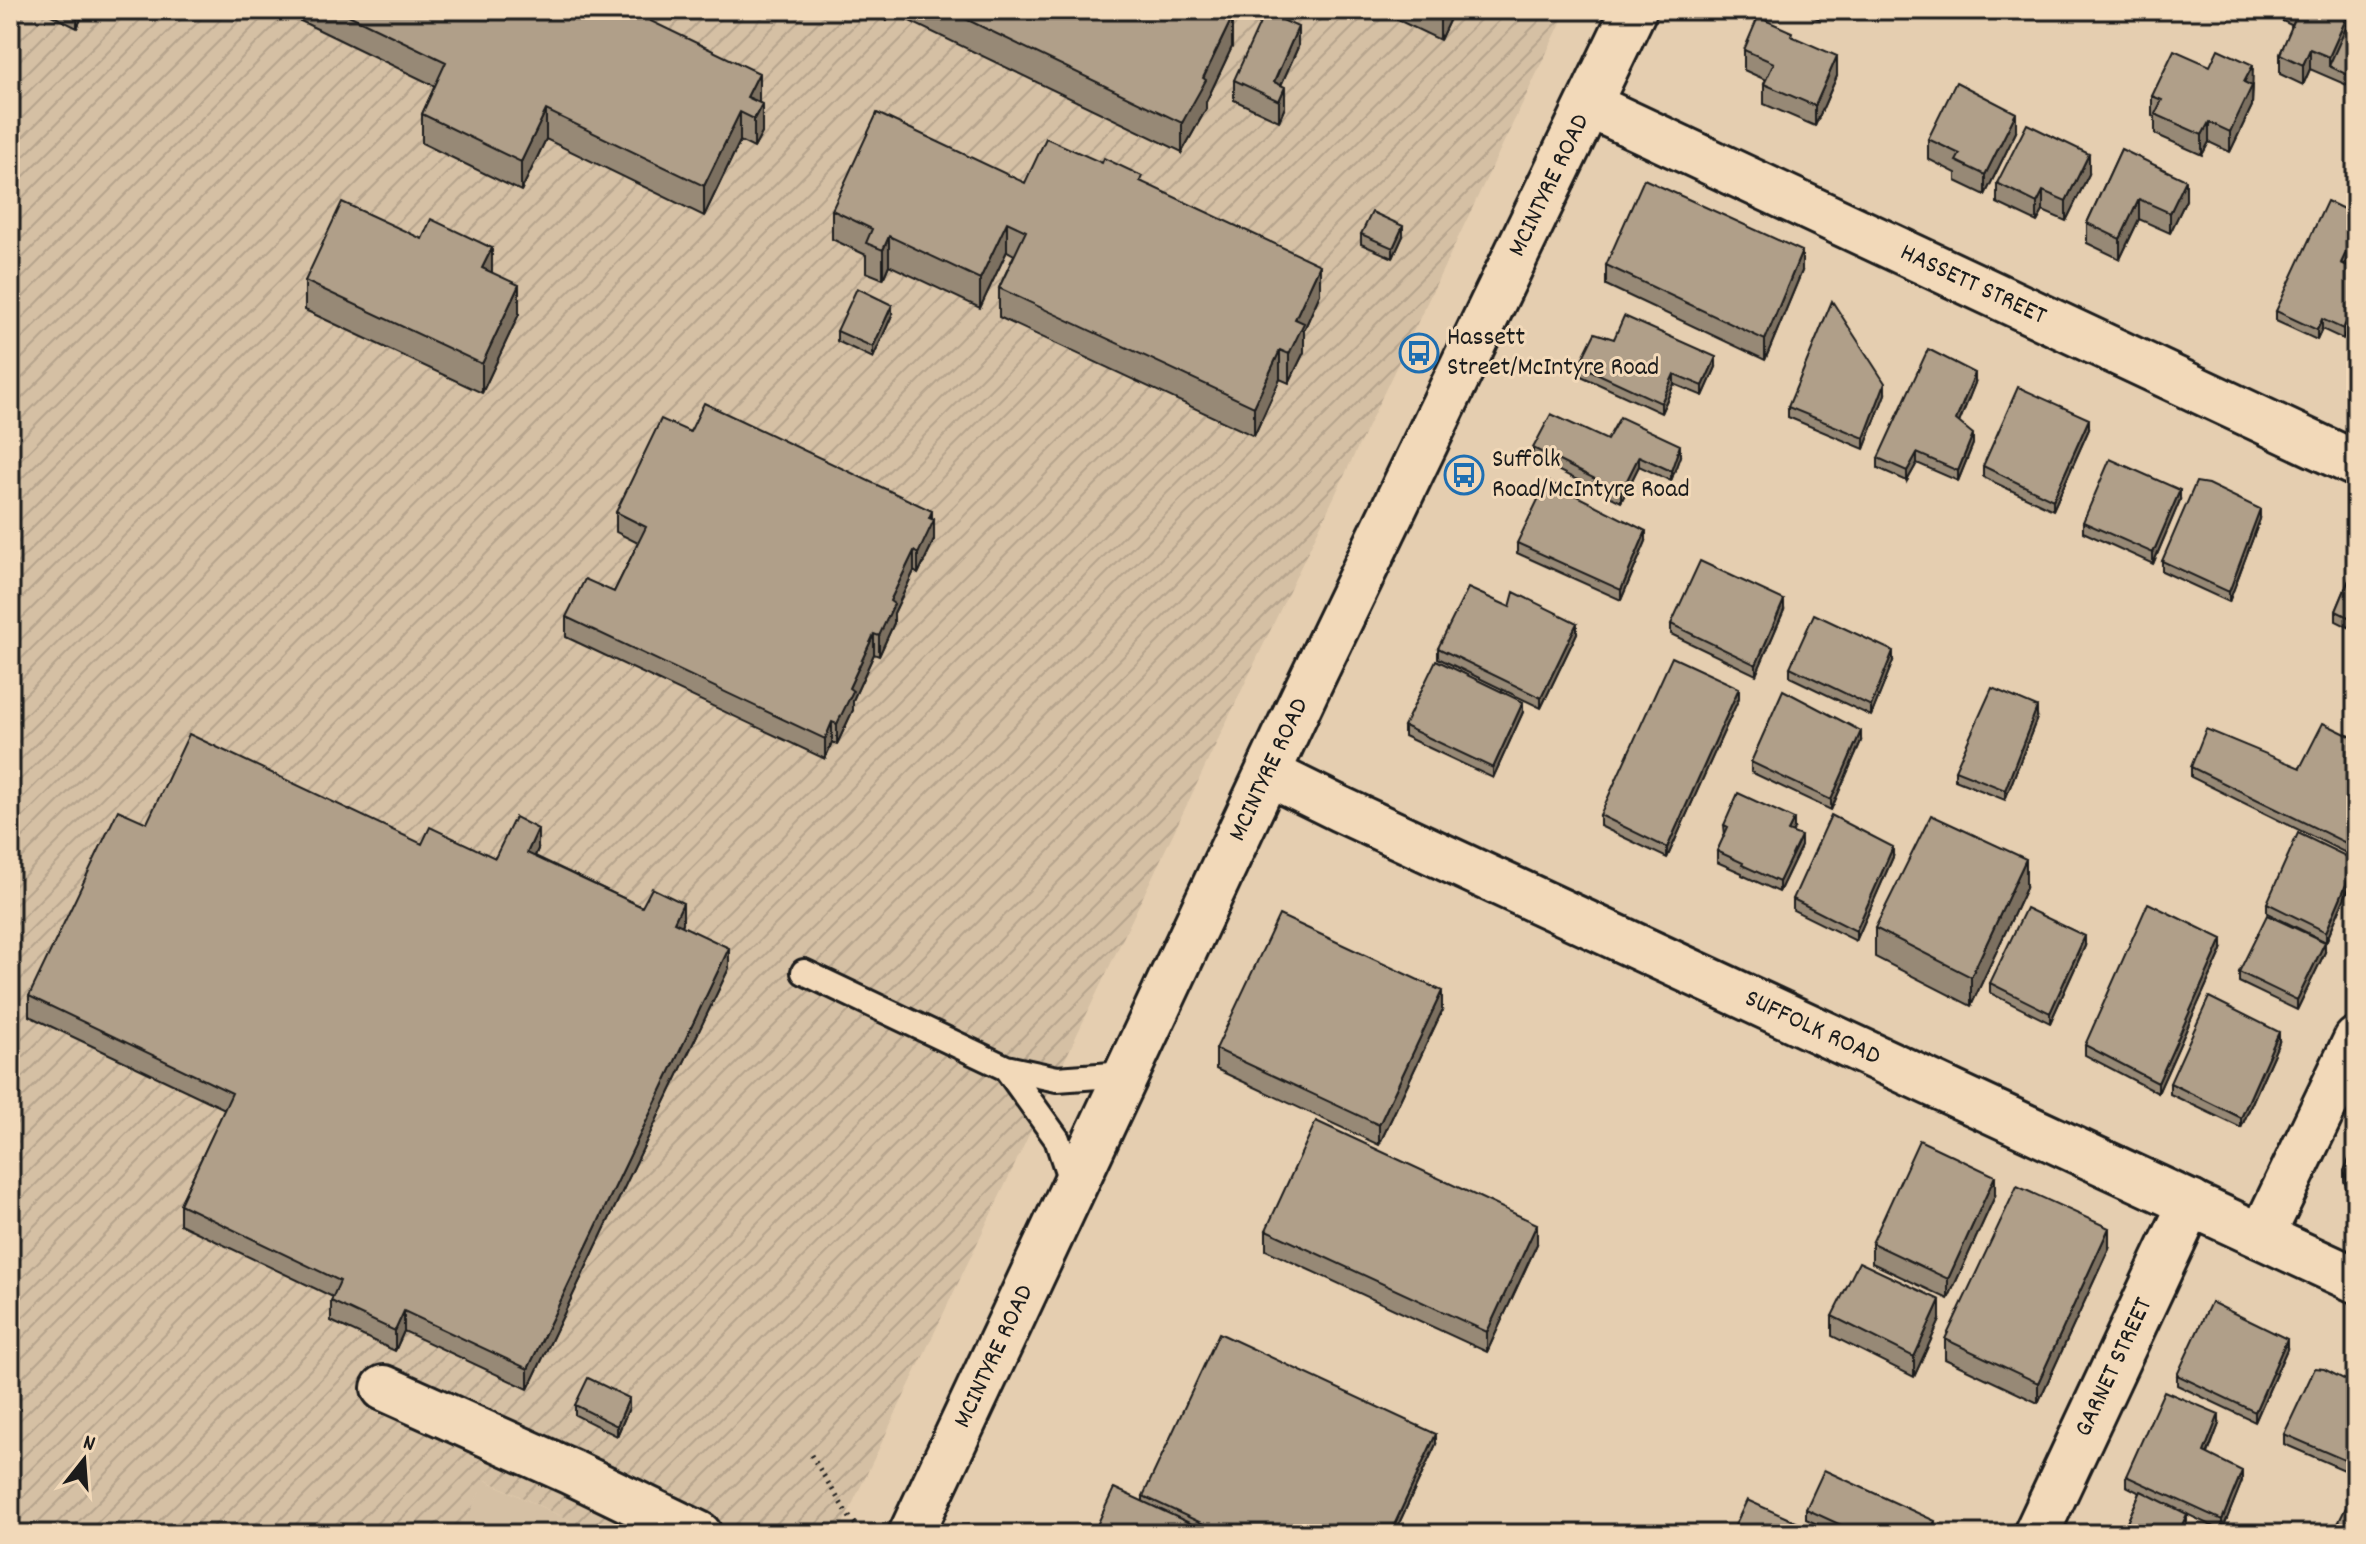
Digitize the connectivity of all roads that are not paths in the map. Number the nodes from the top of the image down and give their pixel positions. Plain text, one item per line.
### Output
1 (1634, 10) edge
2 (1589, 105) junction
3 (2356, 464) edge
4 (1269, 774) junction
5 (804, 972) dead end
6 (2356, 1040) edge
7 (1006, 1068) junction
8 (1126, 1074) junction
9 (1073, 1188) junction
10 (2191, 1203) junction
11 (2262, 1236) junction
12 (2356, 1280) edge
13 (384, 1388) dead end
14 (699, 1534) edge
15 (911, 1534) edge
16 (2036, 1534) edge

1 - 2 street, MCINTYRE ROAD
2 - 3 street, HASSETT STREET
2 - 4 street, MCINTYRE ROAD
4 - 8 street, MCINTYRE ROAD
4 - 10 street, SUFFOLK ROAD
5 - 7 lane
6 - 11 street
7 - 8 lane
7 - 9 lane
8 - 9 street, MCINTYRE ROAD
9 - 15 street, MCINTYRE ROAD
10 - 11 street, SUFFOLK ROAD
10 - 16 street, GARNET STREET
11 - 12 street, SUFFOLK ROAD
13 - 14 street

